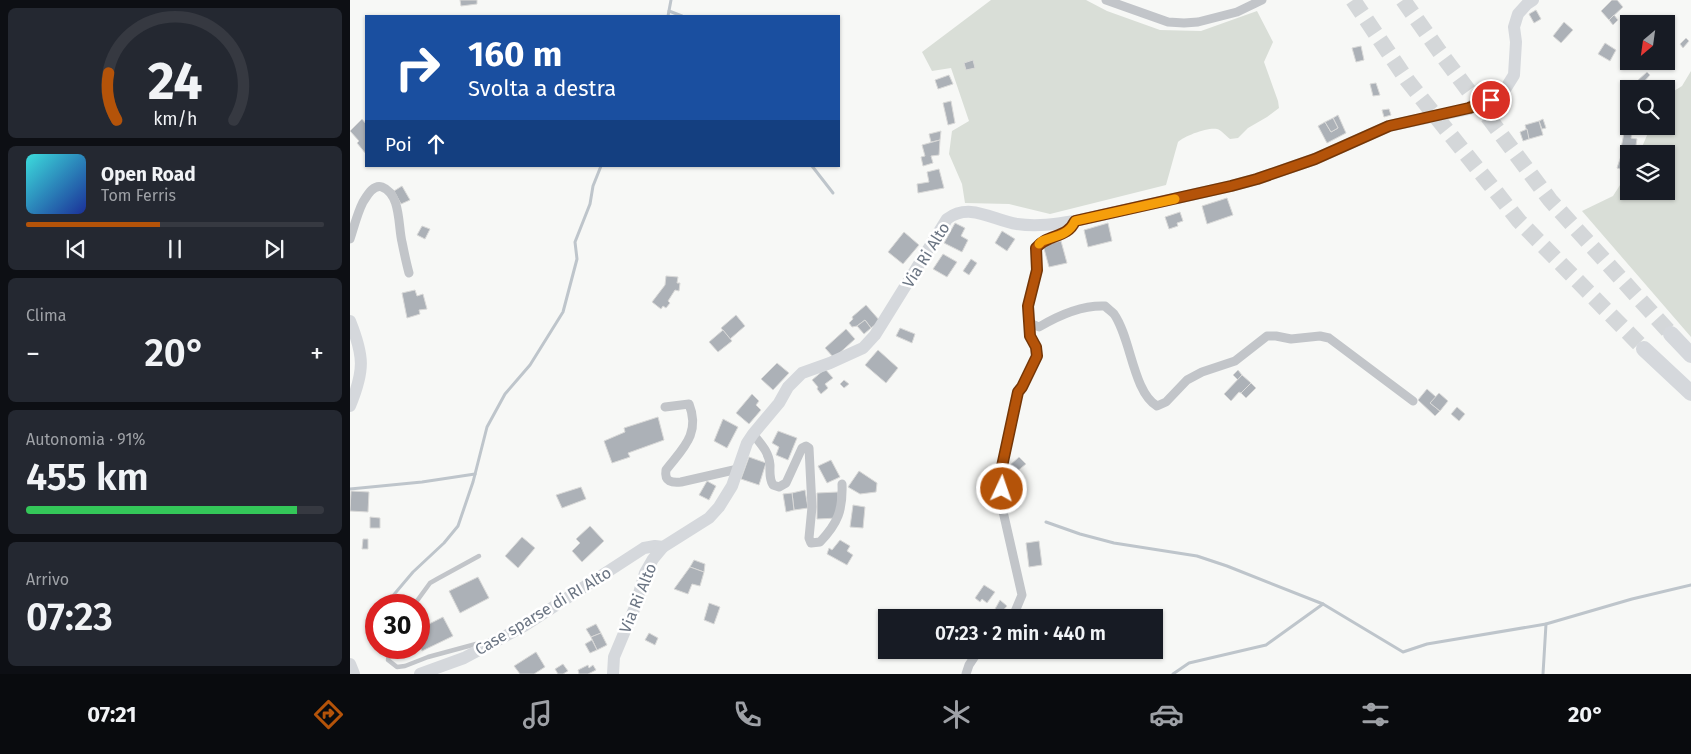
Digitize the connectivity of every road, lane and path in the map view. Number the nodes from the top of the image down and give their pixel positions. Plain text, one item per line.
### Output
1 (1106, 0) edge
2 (1262, 0) edge
3 (1534, 0) edge
4 (1075, 221) junction
5 (350, 239) edge
6 (409, 272) dead end
7 (350, 321) edge
8 (1030, 324) junction
9 (1671, 334) tunnel mouth
10 (1644, 349) tunnel mouth
11 (1691, 356) edge
12 (1691, 393) edge
13 (1413, 401) dead end
14 (350, 406) edge
15 (665, 408) dead end
16 (753, 434) junction
17 (738, 470) junction
18 (842, 484) dead end
19 (664, 547) junction
20 (479, 556) dead end
21 (422, 594) edge
22 (1016, 609) edge
23 (481, 650) junction
24 (430, 656) edge
25 (388, 659) edge
26 (423, 659) edge
27 (973, 659) edge
28 (350, 664) edge
29 (354, 674) edge
30 (420, 674) edge
31 (613, 674) edge
32 (966, 674) edge

1 - 2 street
3 - 4 street, Via Ri Alto
4 - 8 street
4 - 16 street, Via Ri Alto
5 - 6 street
7 - 14 street
8 - 13 street
8 - 22 street
9 - 11 highway
10 - 12 highway
15 - 17 street
16 - 17 street, Via Ri Alto
16 - 18 street
17 - 19 street, Via Ri Alto
19 - 23 street, Case sparse di RI Alto
19 - 31 street, Via Ri Alto
20 - 21 lane
23 - 24 lane
23 - 30 street, Case sparse di RI Alto
25 - 26 lane
27 - 32 street
28 - 29 street

